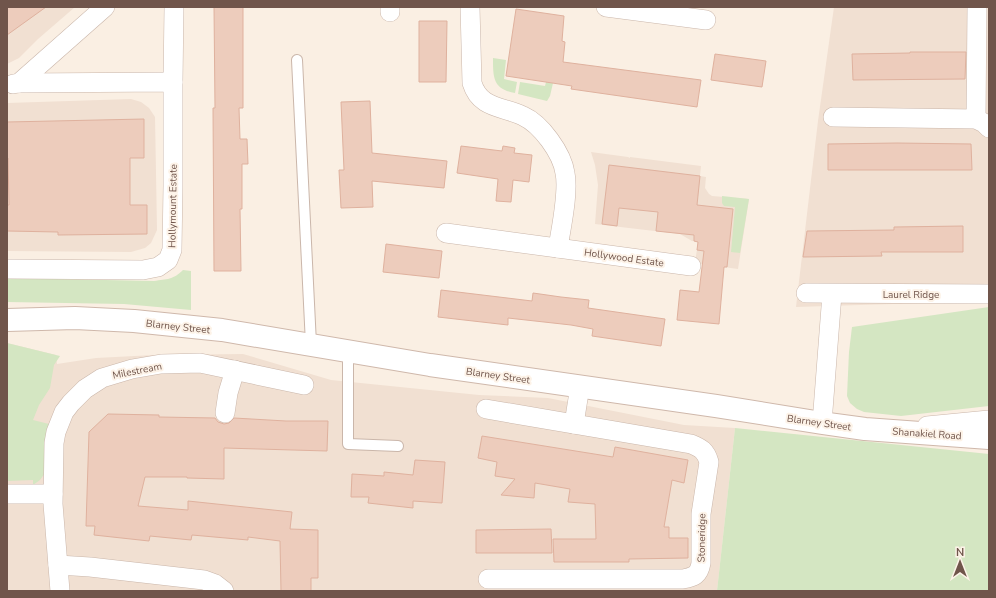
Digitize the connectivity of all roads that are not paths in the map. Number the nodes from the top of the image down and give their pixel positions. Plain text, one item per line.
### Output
1 (105, 7) edge
2 (174, 7) edge
3 (470, 7) edge
4 (606, 7) edge
5 (981, 12) edge
6 (706, 20) dead end
7 (297, 60) dead end
8 (983, 64) edge
9 (173, 82) junction
10 (13, 84) edge
11 (833, 118) dead end
12 (983, 124) edge
13 (446, 232) dead end
14 (558, 248) junction
15 (690, 266) dead end
16 (7, 269) edge
17 (806, 293) dead end
18 (832, 294) junction
19 (989, 294) edge
20 (7, 320) edge
21 (312, 344) junction
22 (348, 351) junction
23 (234, 370) junction
24 (304, 385) dead end
25 (580, 386) junction
26 (486, 409) dead end
27 (225, 413) dead end
28 (989, 420) edge
29 (822, 423) junction
30 (574, 424) junction
31 (865, 428) junction
32 (989, 438) edge
33 (398, 446) dead end
34 (7, 494) edge
35 (53, 494) junction
36 (58, 566) junction
37 (488, 579) dead end
38 (60, 591) edge
39 (224, 591) edge

1 - 10 street
2 - 9 street, Hollymount Estate
3 - 14 street
4 - 6 street
5 - 8 street
7 - 21 lane
8 - 12 street
9 - 10 street
9 - 16 street, Hollymount Estate
11 - 12 street
13 - 14 street, Hollywood Estate
14 - 15 street, Hollywood Estate
17 - 18 street, Laurel Ridge
18 - 19 street, Laurel Ridge
18 - 29 street
20 - 21 street, Blarney Street
21 - 22 street, Blarney Street
22 - 25 street, Blarney Street
22 - 33 lane
23 - 24 street, Milestream
23 - 27 street
23 - 35 street, Milestream
25 - 29 street, Blarney Street
25 - 30 street
26 - 30 street, Stoneridge
28 - 31 street, Blarney Street
29 - 31 street, Blarney Street
30 - 37 street, Stoneridge
31 - 32 street, Shanakiel Road
34 - 35 street
35 - 36 street, Milestream
36 - 38 street, Milestream
36 - 39 street

